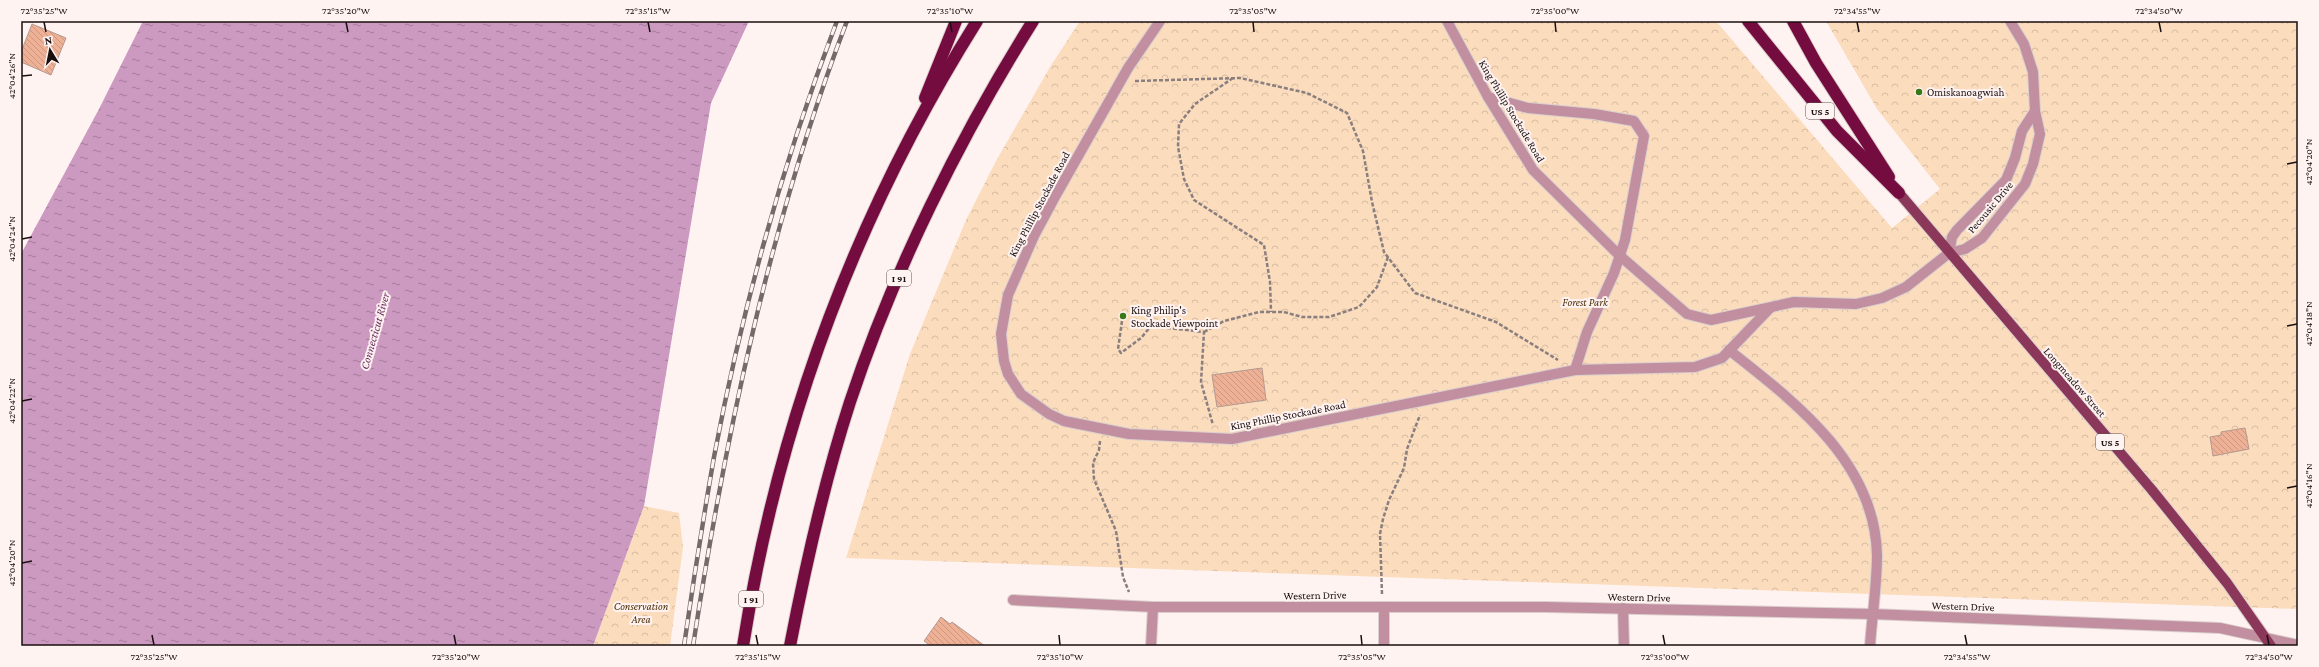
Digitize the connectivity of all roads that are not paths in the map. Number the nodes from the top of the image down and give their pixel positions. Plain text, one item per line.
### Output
1 (956, 21) edge
2 (977, 21) edge
3 (1034, 21) edge
4 (1160, 21) edge
5 (1447, 21) edge
6 (1748, 21) edge
7 (1793, 21) edge
8 (2010, 21) edge
9 (1488, 97) junction
10 (2035, 111) junction
11 (918, 122) junction
12 (1899, 193) junction
13 (1949, 253) junction
14 (1619, 255) junction
15 (1770, 308) junction
16 (1729, 350) junction
17 (1575, 370) junction
18 (1012, 600) dead end
19 (1153, 607) junction
20 (1384, 607) junction
21 (1623, 608) junction
22 (1872, 614) junction
23 (2264, 637) junction
24 (2298, 645) edge
25 (743, 646) edge
26 (790, 646) edge
27 (1151, 646) edge
28 (1384, 646) edge
29 (1624, 646) edge
30 (1870, 646) edge
31 (2271, 646) edge

1 - 11 highway
2 - 11 highway, I 91
3 - 26 highway, I 91
4 - 17 street, King Phillip Stockade Road
5 - 9 street, King Phillip Stockade Road
6 - 12 highway, US 5
7 - 12 highway, US 5
8 - 10 street, Pecousic Drive
9 - 14 street, King Phillip Stockade Road
9 - 14 street
10 - 13 street, Pecousic Drive
10 - 13 street, Pecousic Drive
11 - 25 highway, I 91
12 - 13 main road, Longmeadow Street / US 5
13 - 15 street, King Phillip Stockade Road
13 - 23 main road, Longmeadow Street / US 5
14 - 15 street, King Phillip Stockade Road
14 - 17 street
15 - 16 street, King Phillip Stockade Road
16 - 17 street, King Phillip Stockade Road
16 - 22 street
18 - 19 street, Western Drive
19 - 20 street, Western Drive
19 - 27 street
20 - 21 street, Western Drive
20 - 28 street
21 - 22 street, Western Drive
21 - 29 street
22 - 23 street, Western Drive
22 - 30 street
23 - 24 street, Western Drive
23 - 31 main road, Longmeadow Street / US 5

